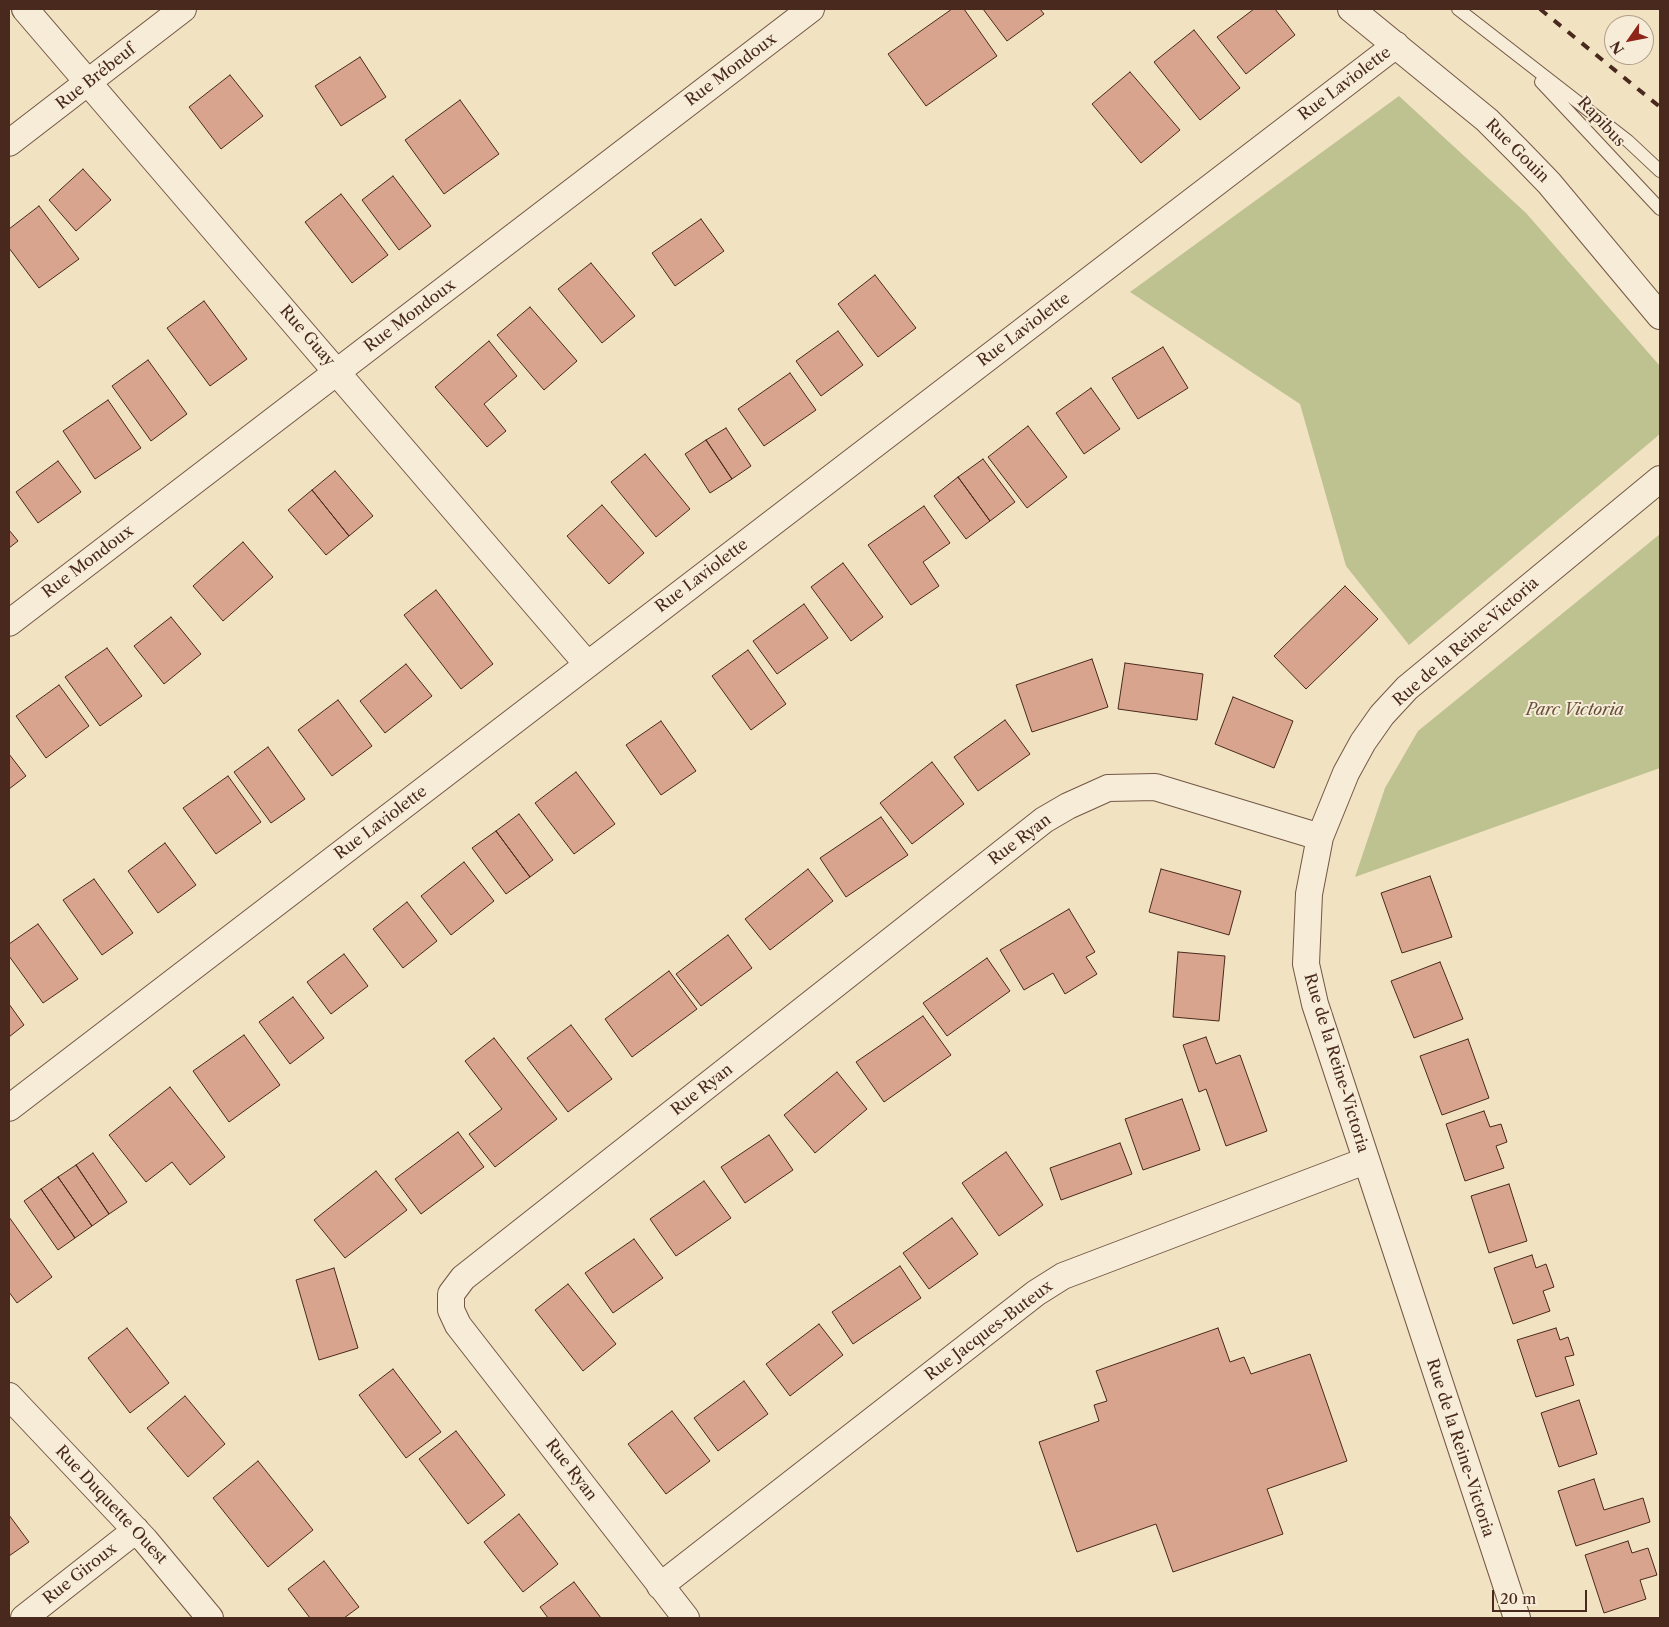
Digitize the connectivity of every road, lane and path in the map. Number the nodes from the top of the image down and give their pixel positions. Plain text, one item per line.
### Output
1 (25, 9) edge
2 (183, 9) edge
3 (811, 9) edge
4 (1351, 9) edge
5 (1458, 9) edge
6 (1396, 45) junction
7 (1517, 56) junction
8 (89, 83) junction
9 (9, 143) edge
10 (1660, 171) edge
11 (1660, 209) edge
12 (1660, 316) edge
13 (338, 371) junction
14 (1660, 479) edge
15 (9, 623) edge
16 (588, 664) junction
17 (1320, 837) junction
18 (9, 1108) edge
19 (1365, 1161) junction
20 (9, 1396) edge
21 (136, 1530) junction
22 (660, 1586) junction
23 (24, 1618) edge
24 (210, 1618) edge
25 (686, 1618) edge
26 (1517, 1618) edge

1 - 8 street, Rue Guay
2 - 8 street, Rue Brébeuf
3 - 13 street, Rue Mondoux
4 - 6 street, Rue Gouin
5 - 7 lane, Rapibus
6 - 12 street, Rue Gouin
6 - 16 street, Rue Laviolette
7 - 10 lane, Rapibus
7 - 11 lane, Rapibus
8 - 9 street, Rue Brébeuf
8 - 13 street, Rue Guay
13 - 15 street, Rue Mondoux
13 - 16 street, Rue Guay
14 - 17 street, Rue de la Reine-Victoria
16 - 18 street, Rue Laviolette
17 - 19 street, Rue de la Reine-Victoria
17 - 22 street, Rue Ryan
19 - 22 street, Rue Jacques-Buteux
19 - 26 street, Rue de la Reine-Victoria
20 - 21 street, Rue Duquette Ouest
21 - 23 street, Rue Giroux
21 - 24 street, Rue Duquette Ouest
22 - 25 street, Rue Ryan

